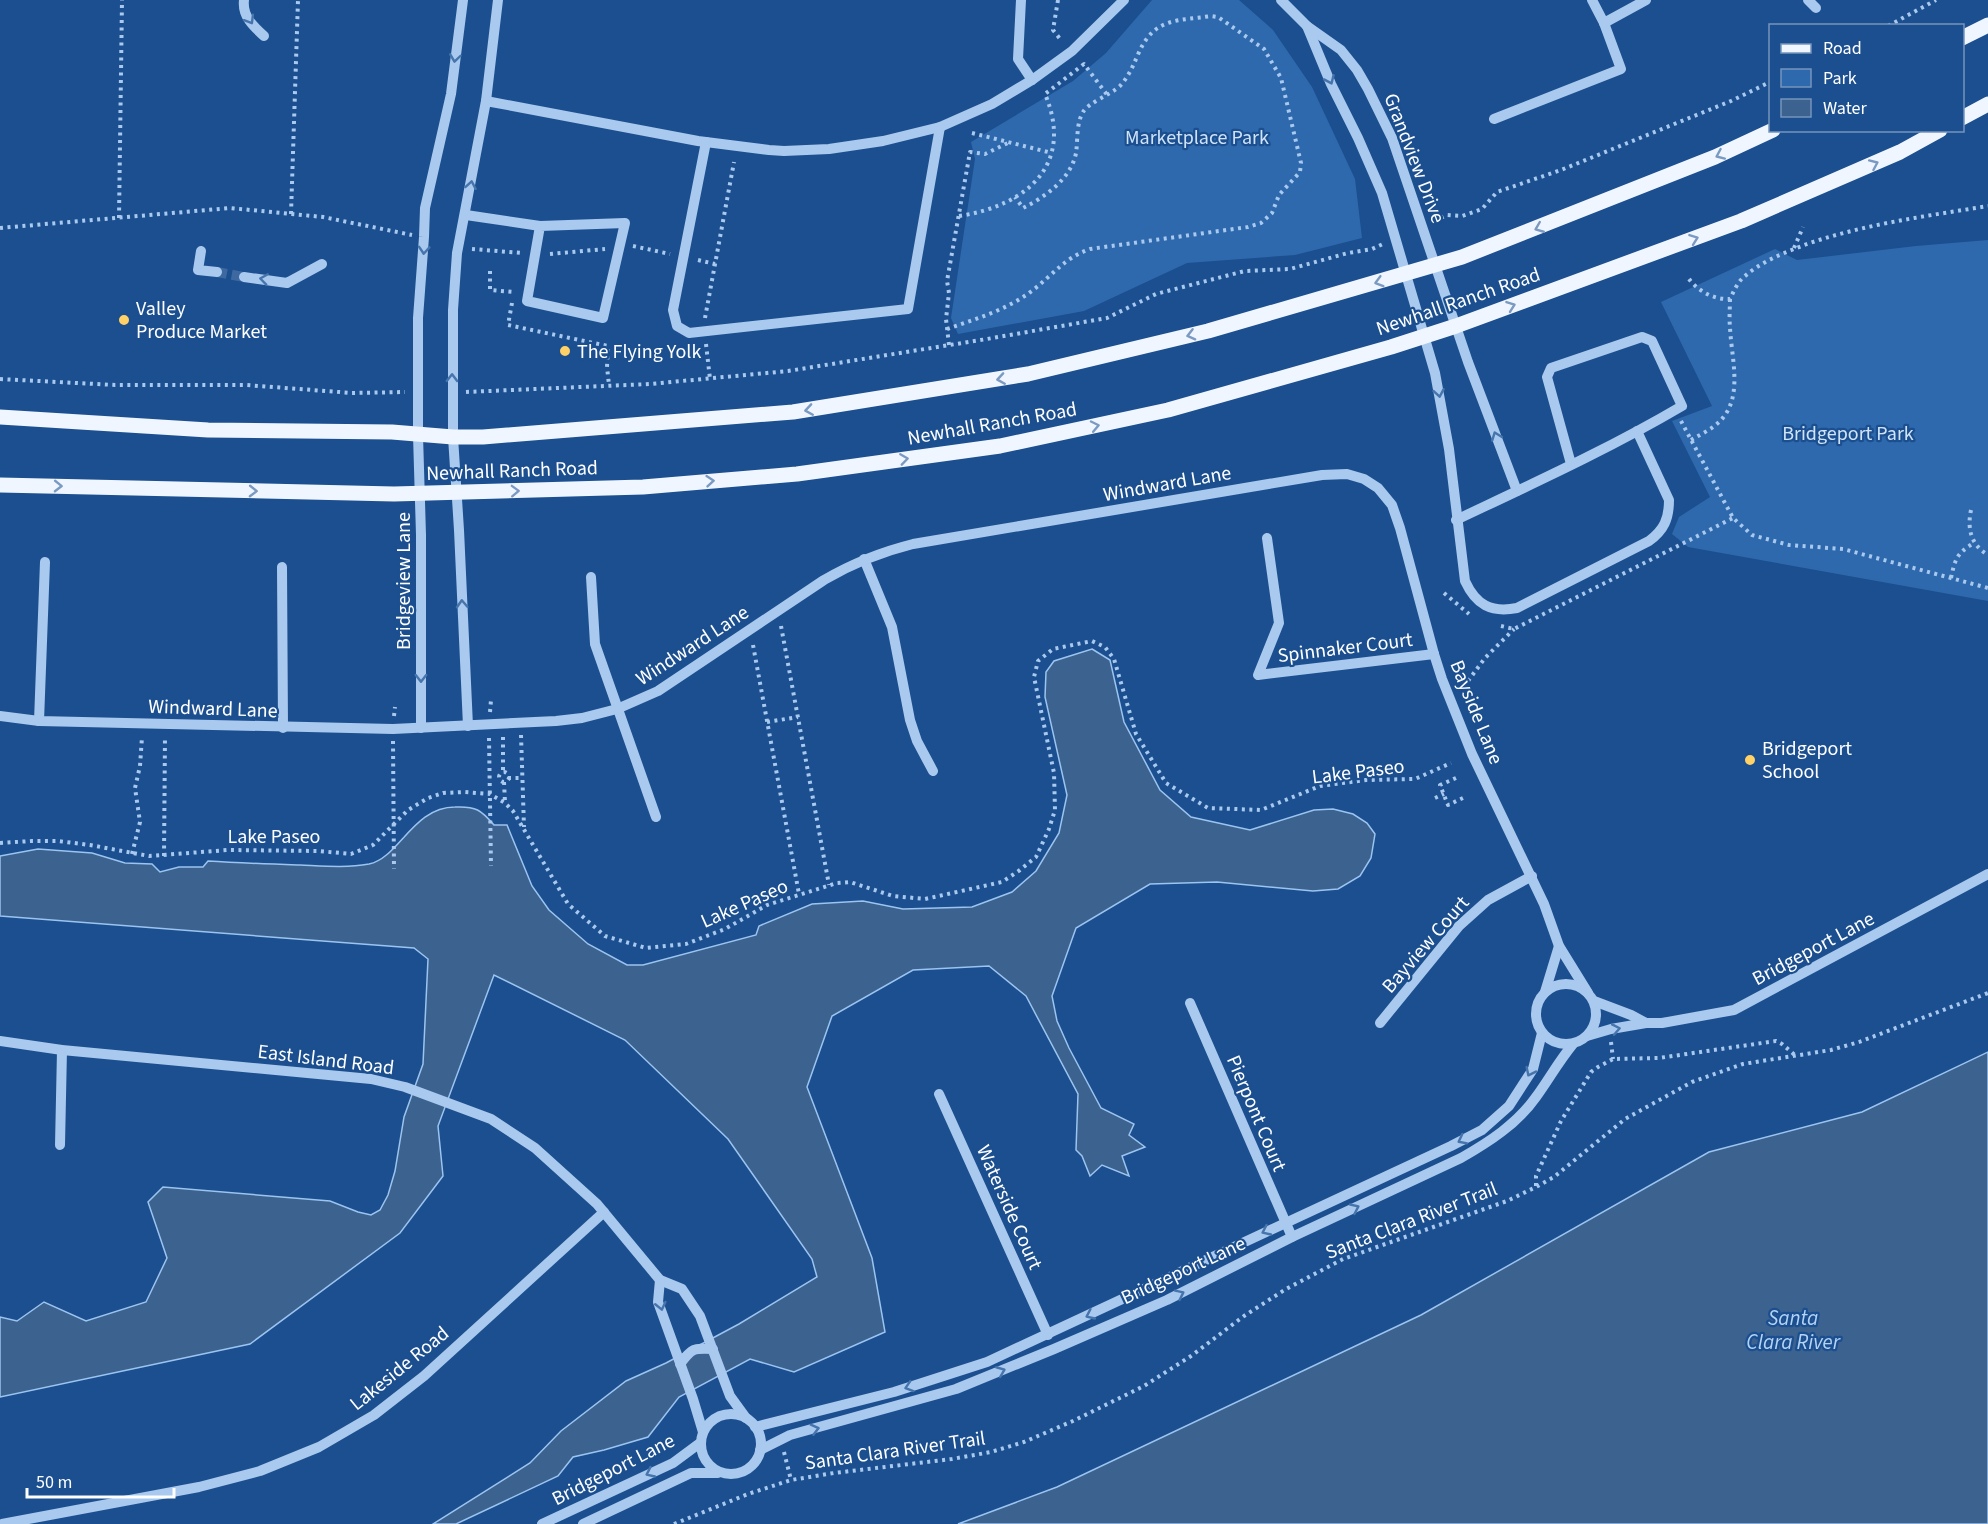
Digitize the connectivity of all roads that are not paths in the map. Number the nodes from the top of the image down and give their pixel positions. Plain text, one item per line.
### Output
1 (244, 0) edge
2 (463, 0) edge
3 (498, 0) edge
4 (1021, 0) edge
5 (1124, 0) edge
6 (1281, 0) edge
7 (1592, 0) edge
8 (1646, 0) edge
9 (1604, 23) junction
10 (1988, 25) edge
11 (1307, 26) junction
12 (264, 36) dead end
13 (1964, 37) edge
14 (1032, 80) junction
15 (486, 101) junction
16 (1988, 104) edge
17 (1964, 117) edge
18 (1494, 119) dead end
19 (940, 127) junction
20 (1769, 132) edge
21 (1936, 132) edge
22 (706, 142) junction
23 (466, 215) junction
24 (540, 226) junction
25 (201, 251) dead end
26 (322, 264) dead end
27 (1435, 266) junction
28 (217, 272) tunnel mouth
29 (1406, 274) junction
30 (243, 277) tunnel mouth
31 (1456, 326) junction
32 (1424, 336) junction
33 (0, 417) edge
34 (1637, 431) junction
35 (418, 435) junction
36 (453, 437) junction
37 (1571, 464) junction
38 (0, 485) edge
39 (1378, 488) joint
40 (1517, 490) junction
41 (457, 493) junction
42 (420, 494) junction
43 (1456, 520) junction
44 (1267, 538) dead end
45 (864, 559) junction
46 (45, 562) dead end
47 (282, 567) dead end
48 (591, 577) dead end
49 (1434, 654) junction
50 (617, 709) junction
51 (0, 716) edge
52 (39, 721) junction
53 (468, 726) junction
54 (283, 728) junction
55 (421, 728) junction
56 (933, 771) dead end
57 (656, 817) dead end
58 (1988, 874) edge
59 (1532, 876) junction
60 (1558, 946) junction
61 (1545, 992) junction
62 (1591, 997) junction
63 (1190, 1003) dead end
64 (1380, 1023) dead end
65 (1646, 1023) junction
66 (1542, 1033) junction
67 (1587, 1036) junction
68 (0, 1041) edge
69 (1573, 1044) junction
70 (62, 1050) junction
71 (939, 1094) dead end
72 (60, 1145) dead end
73 (604, 1212) junction
74 (1285, 1222) junction
75 (1292, 1237) junction
76 (660, 1280) junction
77 (1048, 1335) junction
78 (713, 1349) junction
79 (680, 1364) junction
80 (746, 1418) junction
81 (755, 1427) junction
82 (701, 1437) junction
83 (760, 1450) junction
84 (720, 1473) junction
85 (3, 1524) edge
86 (542, 1524) edge
87 (583, 1524) edge

1 -> 12 street
2 -> 35 street, Bridgeview Lane
3 - 15 street
4 - 14 street
5 - 14 street
6 - 11 street, Grandview Drive
7 - 9 street
8 - 9 street
9 - 18 street
10 - 13 main road
11 - 27 street, Grandview Drive
11 -> 29 street, Grandview Drive
14 - 19 street
15 - 22 street
23 -> 15 street
16 - 17 main road
19 - 22 street
19 - 22 street
20 -> 27 main road, Newhall Ranch Road
31 -> 21 main road, Newhall Ranch Road
23 - 24 street
36 -> 23 street
24 - 24 street
25 - 28 street
26 -> 30 street
27 - 29 main road, Newhall Ranch Road
27 - 31 street, Grandview Drive
29 - 32 street, Grandview Drive
29 -> 36 main road, Newhall Ranch Road
31 - 32 main road, Newhall Ranch Road
40 -> 31 street, Grandview Drive
41 -> 32 main road, Newhall Ranch Road
32 -> 43 street, Grandview Drive
33 - 35 main road, Newhall Ranch Road
34 - 37 street
34 - 37 street
34 - 43 street, Grandview Drive
35 - 36 main road, Newhall Ranch Road
35 - 42 street, Bridgeview Lane
36 - 41 street
37 - 40 street
38 -> 42 main road, Newhall Ranch Road
39 - 45 street, Windward Lane
39 - 49 street, Bayside Lane
40 - 43 street
41 - 42 main road, Newhall Ranch Road
53 -> 41 street
42 -> 55 street, Bridgeview Lane
44 - 49 street, Spinnaker Court
45 - 50 street, Windward Lane
45 - 56 street
46 - 52 street
47 - 54 street
48 - 50 street
49 - 59 street, Bayside Lane
50 - 53 street, Windward Lane
50 - 57 street
51 - 52 street, Windward Lane
52 - 54 street, Windward Lane
53 - 55 street, Windward Lane
54 - 55 street, Windward Lane
58 - 65 street, Bridgeport Lane
59 - 60 street, Bayside Lane
59 - 64 street, Bayview Court
60 - 61 street
60 - 62 street, Bayside Lane
61 - 62 street
61 - 66 street
62 - 65 street, Bridgeport Lane
62 - 67 street
63 - 74 street, Pierpont Court
67 -> 65 street, Bridgeport Lane
66 - 69 street
66 -> 74 street, Bridgeport Lane
67 - 69 street
68 - 70 street, East Island Road
75 -> 69 street, Bridgeport Lane
70 - 72 street
70 - 73 street, East Island Road
71 - 77 street, Waterside Court
73 - 76 street, East Island Road
73 - 85 street, Lakeside Road
74 - 75 street, Pierpont Court
74 -> 77 street, Bridgeport Lane
83 -> 75 street, Bridgeport Lane
76 - 78 street, East Island Road
76 -> 79 street
77 -> 81 street, Bridgeport Lane
78 - 79 street
78 - 80 street, East Island Road
79 - 82 street
80 - 81 street
80 - 82 street, Bridgeport Lane
81 - 83 street
82 - 84 street, Bridgeport Lane
82 -> 86 street, Bridgeport Lane
83 - 84 street, Bridgeport Lane
84 - 87 street, Bridgeport Lane

